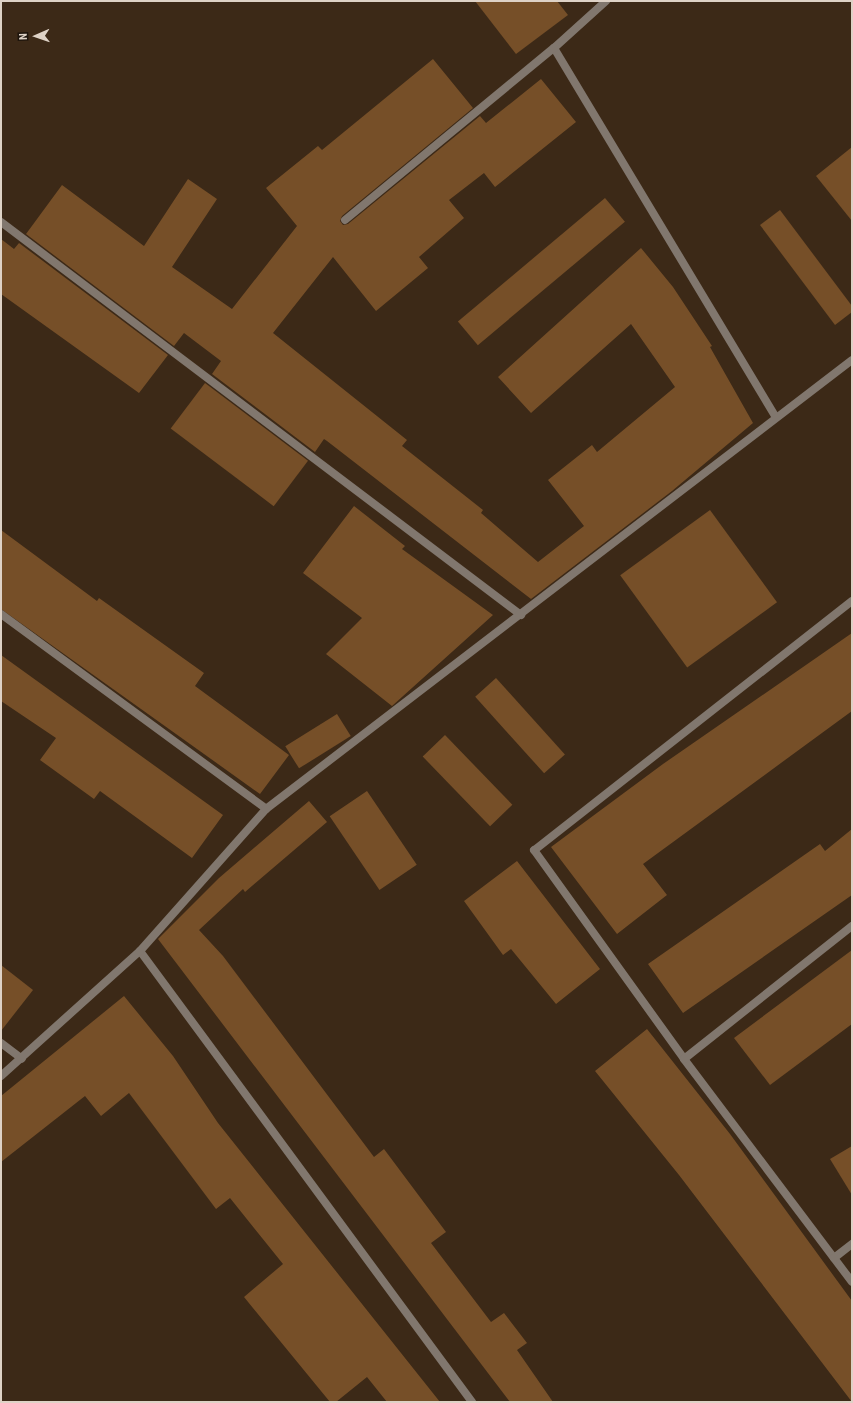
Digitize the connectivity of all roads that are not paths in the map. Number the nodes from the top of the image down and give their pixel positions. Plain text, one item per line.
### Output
1 (606, 1) edge
2 (554, 48) junction
3 (345, 220) dead end
4 (1, 222) edge
5 (852, 360) edge
6 (776, 418) junction
7 (852, 601) edge
8 (1, 614) edge
9 (521, 615) junction
10 (266, 809) junction
11 (852, 926) edge
12 (140, 951) junction
13 (1, 1043) edge
14 (22, 1059) junction
15 (684, 1059) junction
16 (1, 1076) edge
17 (852, 1244) edge
18 (834, 1258) junction
19 (852, 1282) edge
20 (472, 1402) edge

1 - 2 street
2 - 3 street
2 - 6 street
4 - 9 street
5 - 6 street
6 - 9 street
7 - 15 street
8 - 10 street
9 - 10 street
10 - 12 street
11 - 15 street
12 - 14 street
12 - 20 street
13 - 14 street
14 - 16 street
15 - 18 street
17 - 18 street
18 - 19 street

